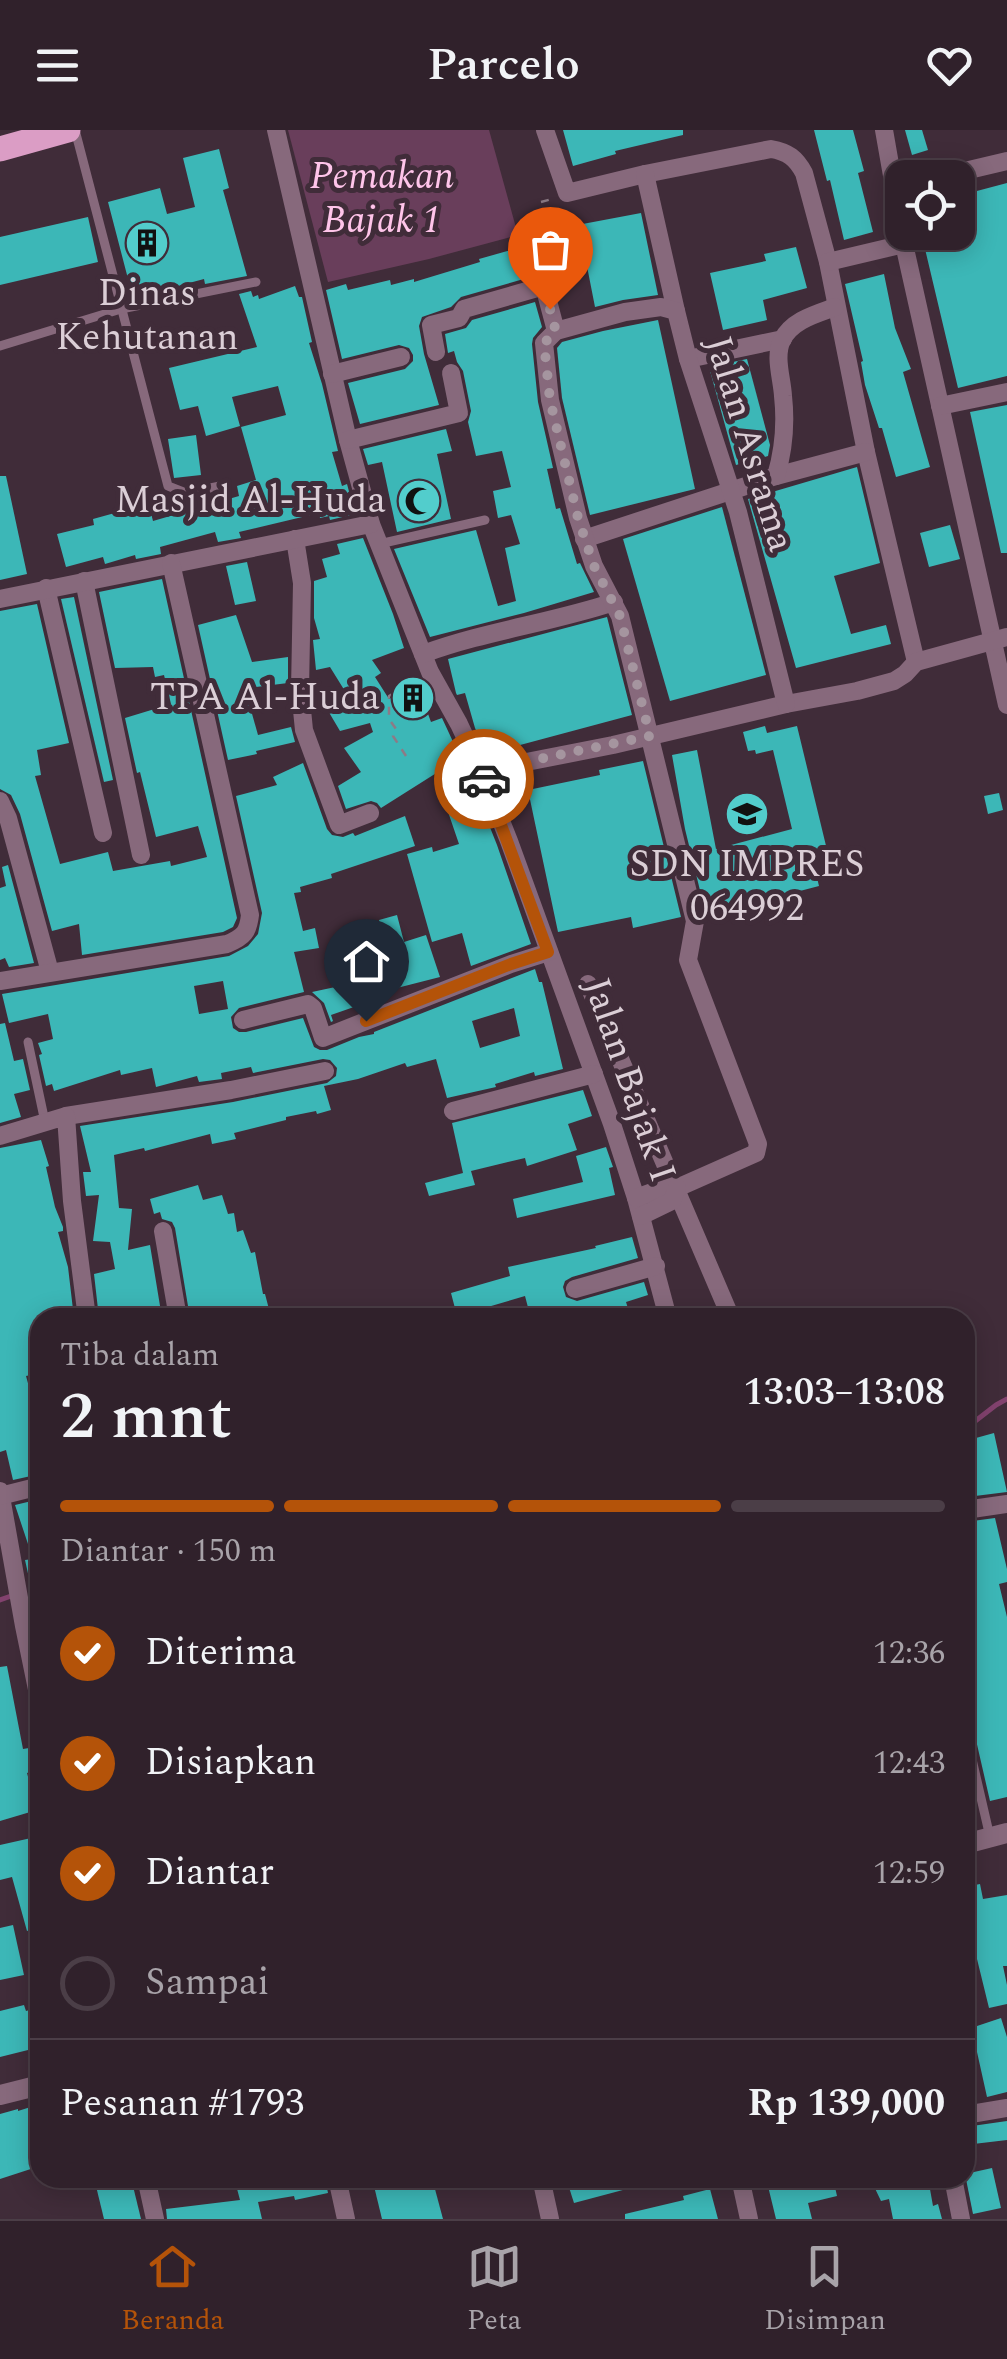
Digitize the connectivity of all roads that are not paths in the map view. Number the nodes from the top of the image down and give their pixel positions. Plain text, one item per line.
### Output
1 (72, 130) edge
2 (276, 130) edge
3 (545, 130) edge
4 (884, 130) edge
5 (0, 149) edge
6 (891, 160) edge
7 (1007, 160) edge
8 (975, 168) edge
9 (645, 174) junction
10 (885, 248) edge
11 (905, 250) edge
12 (828, 262) junction
13 (256, 282) dead end
14 (835, 307) junction
15 (121, 310) junction
16 (676, 311) junction
17 (556, 332) junction
18 (783, 339) junction
19 (0, 346) edge
20 (436, 352) dead end
21 (401, 357) dead end
22 (688, 359) junction
23 (451, 373) dead end
24 (332, 374) junction
25 (1007, 392) edge
26 (940, 406) junction
27 (348, 440) junction
28 (866, 452) junction
29 (776, 476) junction
30 (220, 486) dead end
31 (731, 492) junction
32 (485, 520) dead end
33 (371, 524) junction
34 (584, 538) junction
35 (295, 539) junction
36 (379, 544) junction
37 (171, 563) junction
38 (84, 581) junction
39 (46, 588) junction
40 (0, 599) edge
41 (614, 602) junction
42 (999, 638) edge
43 (916, 662) junction
44 (427, 663) junction
45 (786, 704) junction
46 (1007, 705) edge
47 (650, 736) junction
48 (481, 771) junction
49 (0, 801) edge
50 (370, 813) dead end
51 (104, 832) dead end
52 (141, 856) dead end
53 (548, 952) junction
54 (50, 972) junction
55 (0, 981) edge
56 (588, 984) dead end
57 (243, 1020) dead end
58 (28, 1042) dead end
59 (324, 1071) dead end
60 (594, 1074) junction
61 (453, 1111) dead end
62 (66, 1116) junction
63 (45, 1122) junction
64 (0, 1136) edge
65 (677, 1188) junction
66 (639, 1207) junction
67 (163, 1231) dead end
68 (656, 1266) junction
69 (575, 1289) dead end
70 (86, 1308) edge
71 (176, 1308) edge
72 (666, 1308) edge
73 (727, 1308) edge
74 (30, 1488) edge
75 (0, 1494) edge
76 (1007, 1504) edge
77 (975, 1509) edge
78 (30, 1655) edge
79 (975, 1761) edge
80 (998, 1835) edge
81 (30, 2088) edge
82 (0, 2096) edge
83 (1007, 2108) edge
84 (975, 2113) edge
85 (148, 2188) edge
86 (339, 2188) edge
87 (543, 2188) edge
88 (742, 2188) edge
89 (955, 2188) edge
90 (155, 2219) edge
91 (346, 2219) edge
92 (550, 2219) edge
93 (749, 2219) edge
94 (961, 2219) edge

1 - 5 main road
1 - 15 lane
2 - 24 street, Jalan Bajak I
3 - 9 street
4 - 6 street
7 - 8 street
9 - 12 street
9 - 16 street
10 - 12 street
11 - 26 street
12 - 14 street
13 - 15 lane
14 - 18 street
14 - 28 street
15 - 19 lane
15 - 30 lane
16 - 17 street, Jalan Asrama
16 - 22 street, Jalan Asrama
17 - 20 street
17 - 34 street
18 - 22 street
18 - 29 street
21 - 24 street
22 - 31 street, Jalan Asrama
23 - 27 street
24 - 27 street, Jalan Bajak I
25 - 26 street
26 - 42 street
27 - 33 street, Jalan Bajak I
28 - 29 street
28 - 43 street
29 - 31 street
31 - 34 street
31 - 45 street, Jalan Asrama
32 - 36 lane
33 - 35 street
33 - 36 street, Jalan Bajak I
34 - 41 street
35 - 37 street
35 - 50 street
36 - 44 street, Jalan Bajak I
37 - 38 street
37 - 54 street
38 - 39 street
38 - 52 street
39 - 40 street
39 - 51 street
41 - 44 street
41 - 47 street
42 - 43 street
42 - 46 street
43 - 45 street
44 - 48 street, Jalan Bajak I
45 - 47 street
47 - 48 street
47 - 65 street
48 - 53 street, Jalan Bajak I
49 - 54 street
53 - 57 street
53 - 60 street, Jalan Bajak I
54 - 55 street
56 - 65 street
58 - 63 lane
59 - 62 street
60 - 61 street
60 - 66 street, Jalan Bajak I
62 - 63 street
62 - 70 street
63 - 64 street
65 - 66 street
65 - 73 street
66 - 68 street, Jalan Bajak I
67 - 71 street
68 - 69 street
68 - 72 street, Jalan Bajak I
74 - 75 street
75 - 78 street
76 - 77 street
79 - 80 lane
81 - 82 street
83 - 84 street
85 - 90 street
86 - 91 street
87 - 92 street
88 - 93 street
89 - 94 street

